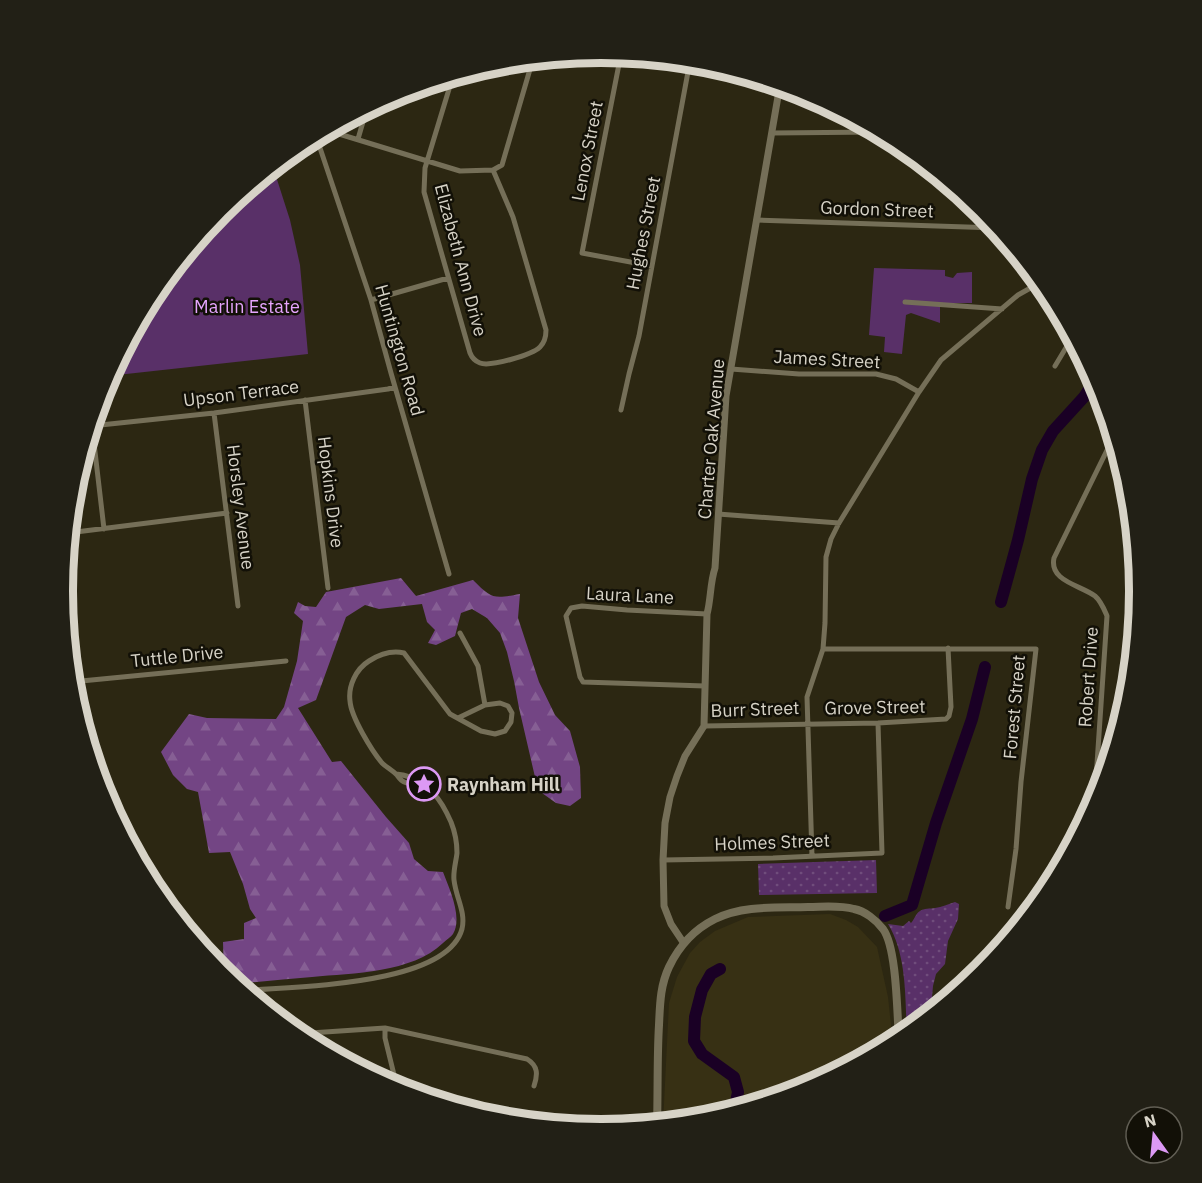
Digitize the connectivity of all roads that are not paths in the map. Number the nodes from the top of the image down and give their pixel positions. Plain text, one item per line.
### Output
1 (619, 64) edge
2 (530, 68) edge
3 (687, 71) edge
4 (450, 85) edge
5 (779, 94) edge
6 (364, 120) edge
7 (860, 131) edge
8 (338, 133) edge
9 (772, 133) junction
10 (358, 139) junction
11 (319, 145) edge
12 (428, 160) junction
13 (493, 170) junction
14 (756, 220) junction
15 (984, 228) edge
16 (652, 266) junction
17 (448, 278) junction
18 (1032, 286) edge
19 (371, 300) junction
20 (905, 302) dead end
21 (1002, 309) junction
22 (1068, 344) edge
23 (1055, 366) dead end
24 (730, 369) junction
25 (395, 387) junction
26 (920, 392) junction
27 (305, 400) junction
28 (621, 410) dead end
29 (214, 413) junction
30 (100, 425) edge
31 (94, 446) edge
32 (1109, 447) edge
33 (227, 513) junction
34 (718, 514) junction
35 (839, 523) junction
36 (104, 529) junction
37 (76, 532) edge
38 (448, 574) dead end
39 (328, 588) dead end
40 (238, 606) dead end
41 (706, 614) junction
42 (460, 633) dead end
43 (948, 648) junction
44 (823, 649) junction
45 (286, 661) dead end
46 (81, 681) edge
47 (705, 686) junction
48 (485, 705) junction
49 (458, 718) junction
50 (808, 723) junction
51 (878, 723) junction
52 (704, 726) junction
53 (1096, 774) edge
54 (812, 856) junction
55 (663, 860) junction
56 (1008, 907) dead end
57 (683, 942) junction
58 (254, 990) edge
59 (385, 1028) junction
60 (898, 1029) edge
61 (310, 1033) edge
62 (395, 1078) edge
63 (534, 1086) dead end
64 (657, 1117) edge

1 - 16 street, Lenox Street
2 - 13 street
3 - 16 street, Hughes Street
4 - 12 street, Elizabeth Ann Drive
5 - 9 street, Charter Oak Avenue
6 - 10 street
7 - 9 street
8 - 10 street
9 - 14 street, Charter Oak Avenue
10 - 12 street
11 - 19 street, Huntington Road
12 - 13 street
12 - 17 street, Elizabeth Ann Drive
13 - 17 street, Elizabeth Ann Drive
14 - 15 street, Gordon Street
14 - 24 street, Charter Oak Avenue
16 - 28 street, Hughes Street
17 - 19 street
18 - 21 street, Burr Street
19 - 25 street, Huntington Road
20 - 21 street
21 - 26 street, Burr Street
22 - 23 street
24 - 26 street, James Street
24 - 34 street, Charter Oak Avenue
25 - 27 street, Upson Terrace
25 - 38 street, Huntington Road
26 - 35 street, Burr Street
27 - 29 street, Upson Terrace
27 - 39 street, Hopkins Drive
29 - 30 street, Upson Terrace
29 - 33 street, Horsley Avenue
31 - 36 street
32 - 53 street, Robert Drive
33 - 36 street
33 - 40 street, Horsley Avenue
34 - 35 street
34 - 41 street, Charter Oak Avenue
35 - 44 street, Burr Street
36 - 37 street
41 - 47 street, Charter Oak Avenue
41 - 47 street, Laura Lane
42 - 48 street
43 - 44 street, Forest Street
43 - 51 street, Grove Street
43 - 56 street, Forest Street
44 - 50 street, Burr Street
45 - 46 street, Tuttle Drive
47 - 52 street, Charter Oak Avenue
48 - 49 street
48 - 49 street
49 - 58 street
50 - 51 street, Grove Street
50 - 52 street, Burr Street
50 - 54 street
51 - 54 street, Holmes Street
52 - 55 street, Burr Street
54 - 55 street, Holmes Street
55 - 57 street, Burr Street
57 - 60 main road
57 - 64 main road
59 - 61 street
59 - 62 street
59 - 63 street

